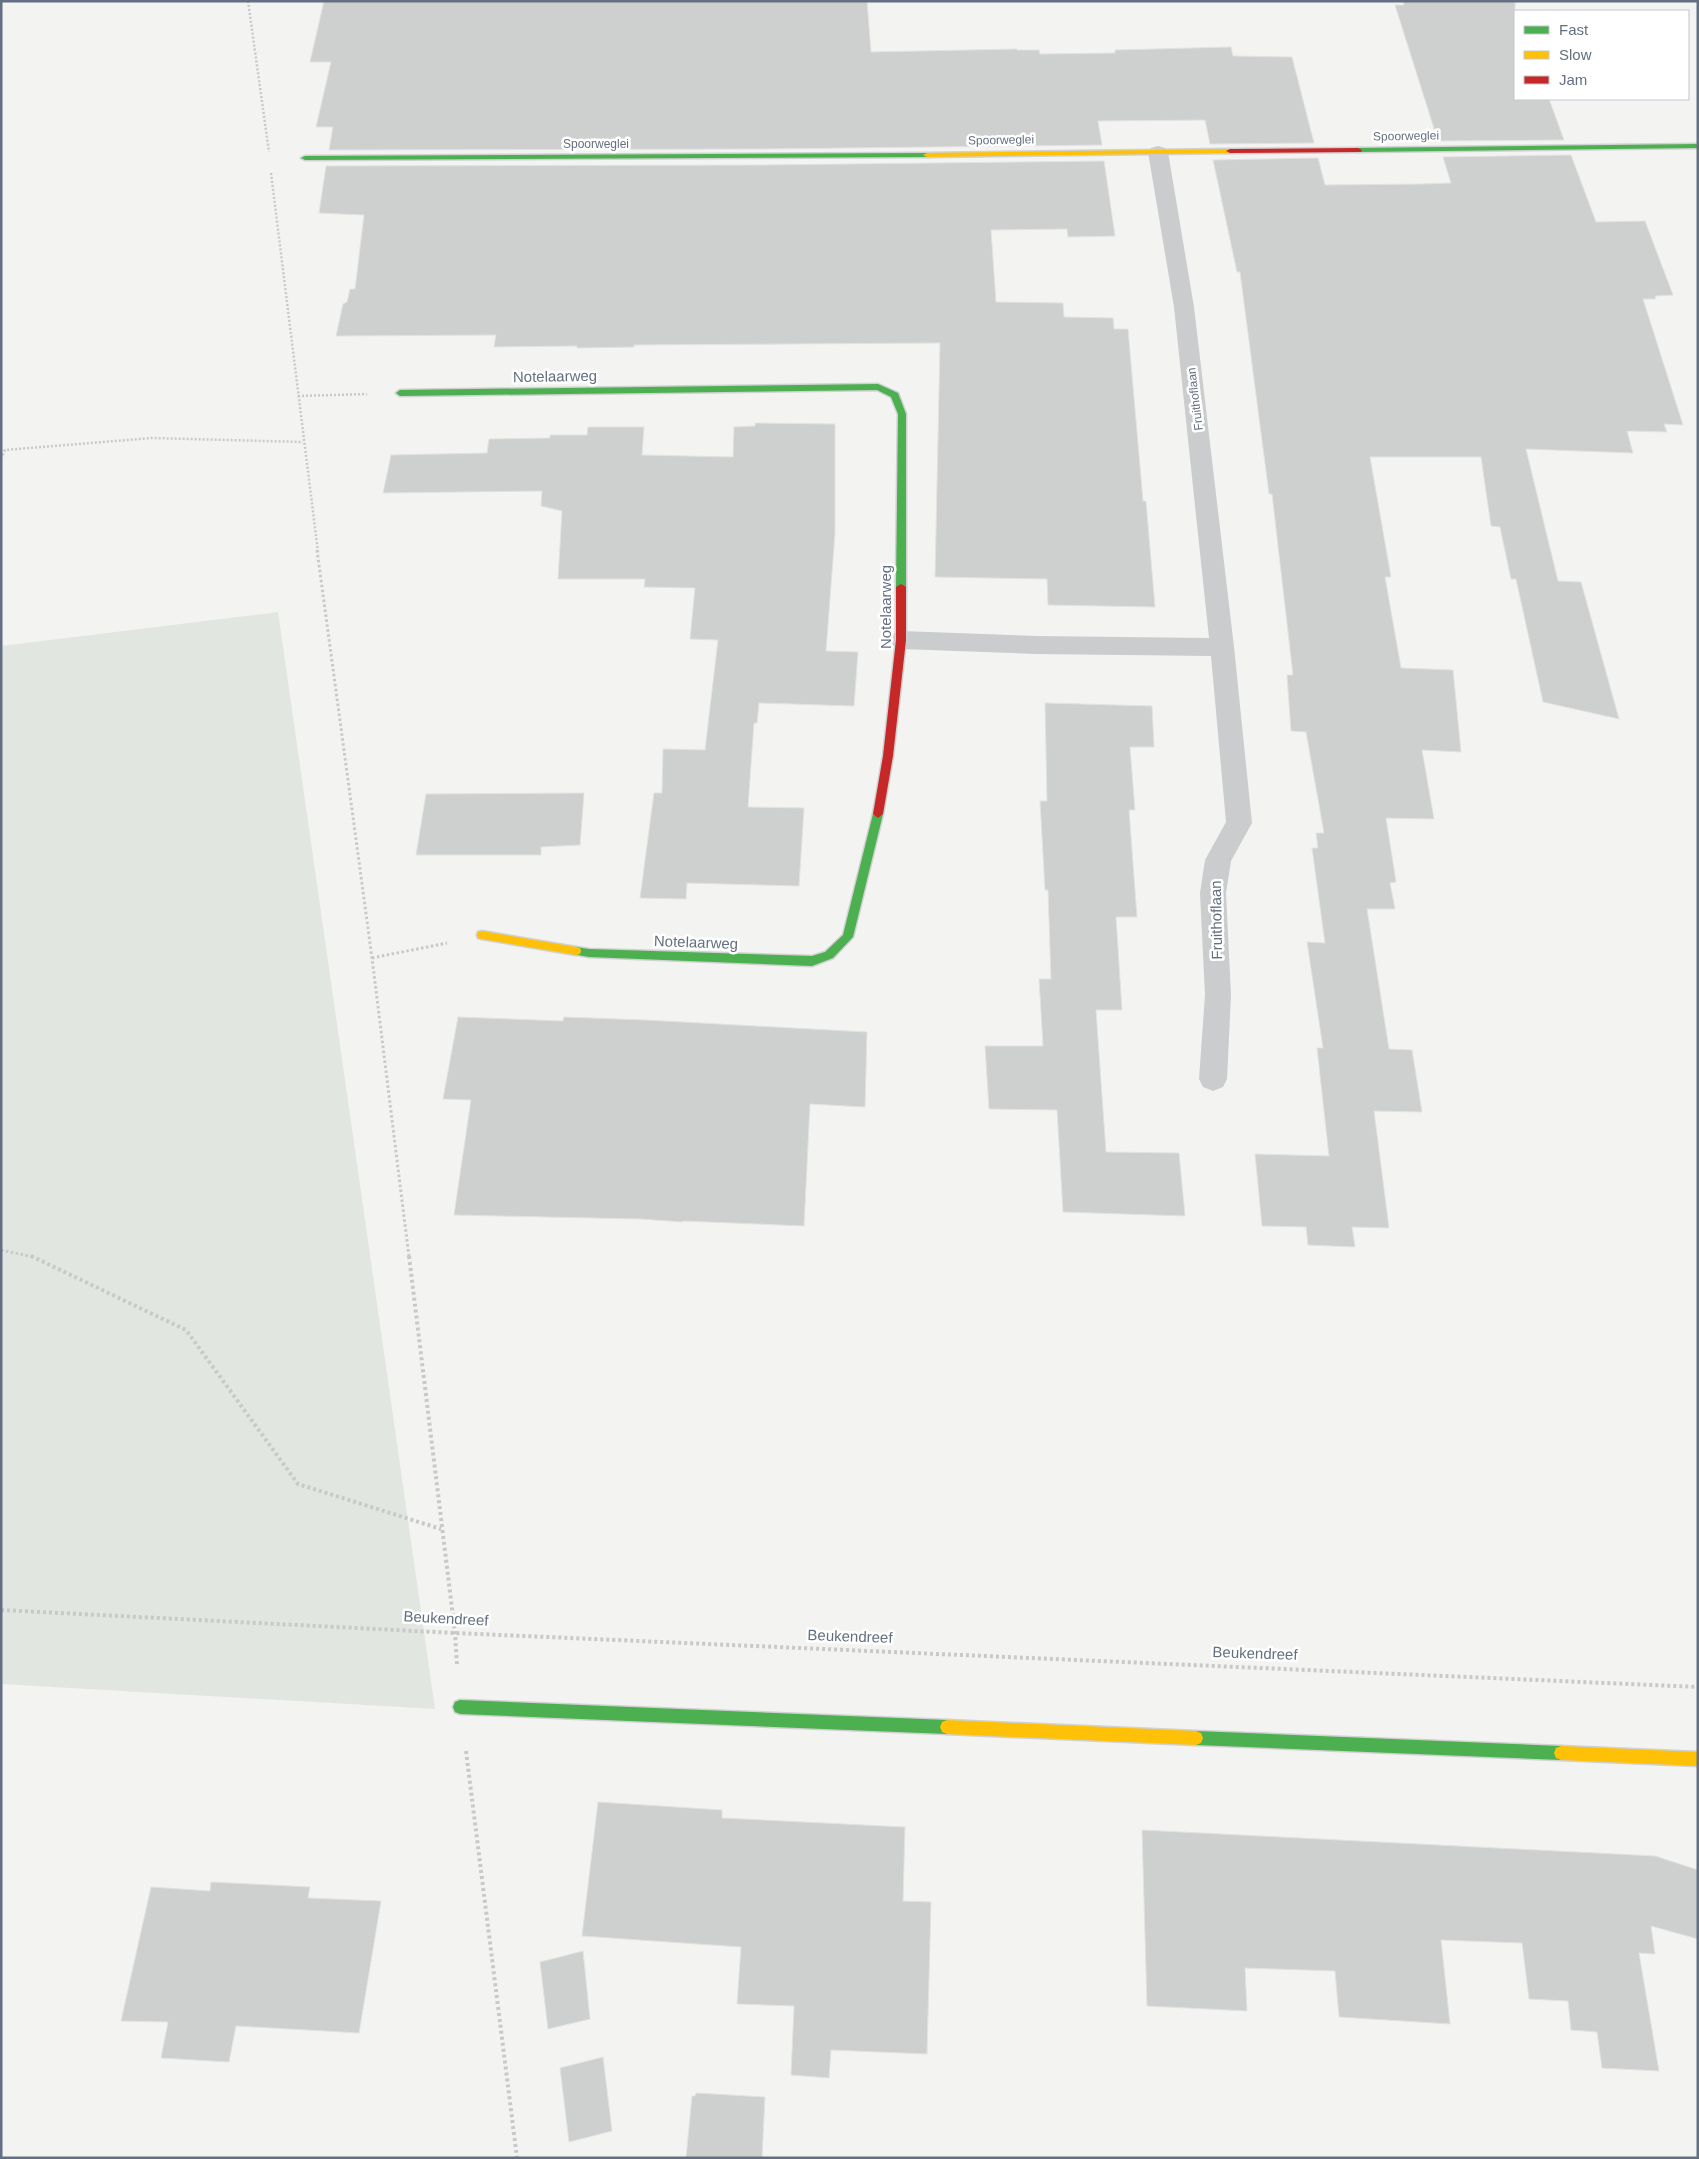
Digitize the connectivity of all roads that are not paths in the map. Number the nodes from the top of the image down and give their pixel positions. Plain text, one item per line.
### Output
1 (1698, 146) edge
2 (1158, 152) junction
3 (305, 158) dead end
4 (400, 393) road end
5 (902, 640) junction
6 (1222, 647) junction
7 (482, 935) road end
8 (1213, 1079) dead end
9 (460, 1707) road end
10 (1698, 1759) edge

1 - 2 street, Spoorweglei
2 - 3 street, Spoorweglei
2 - 6 street, Fruithoflaan
4 - 5 street, Notelaarweg
5 - 6 street
5 - 7 street, Notelaarweg
6 - 8 street, Fruithoflaan
9 - 10 street

